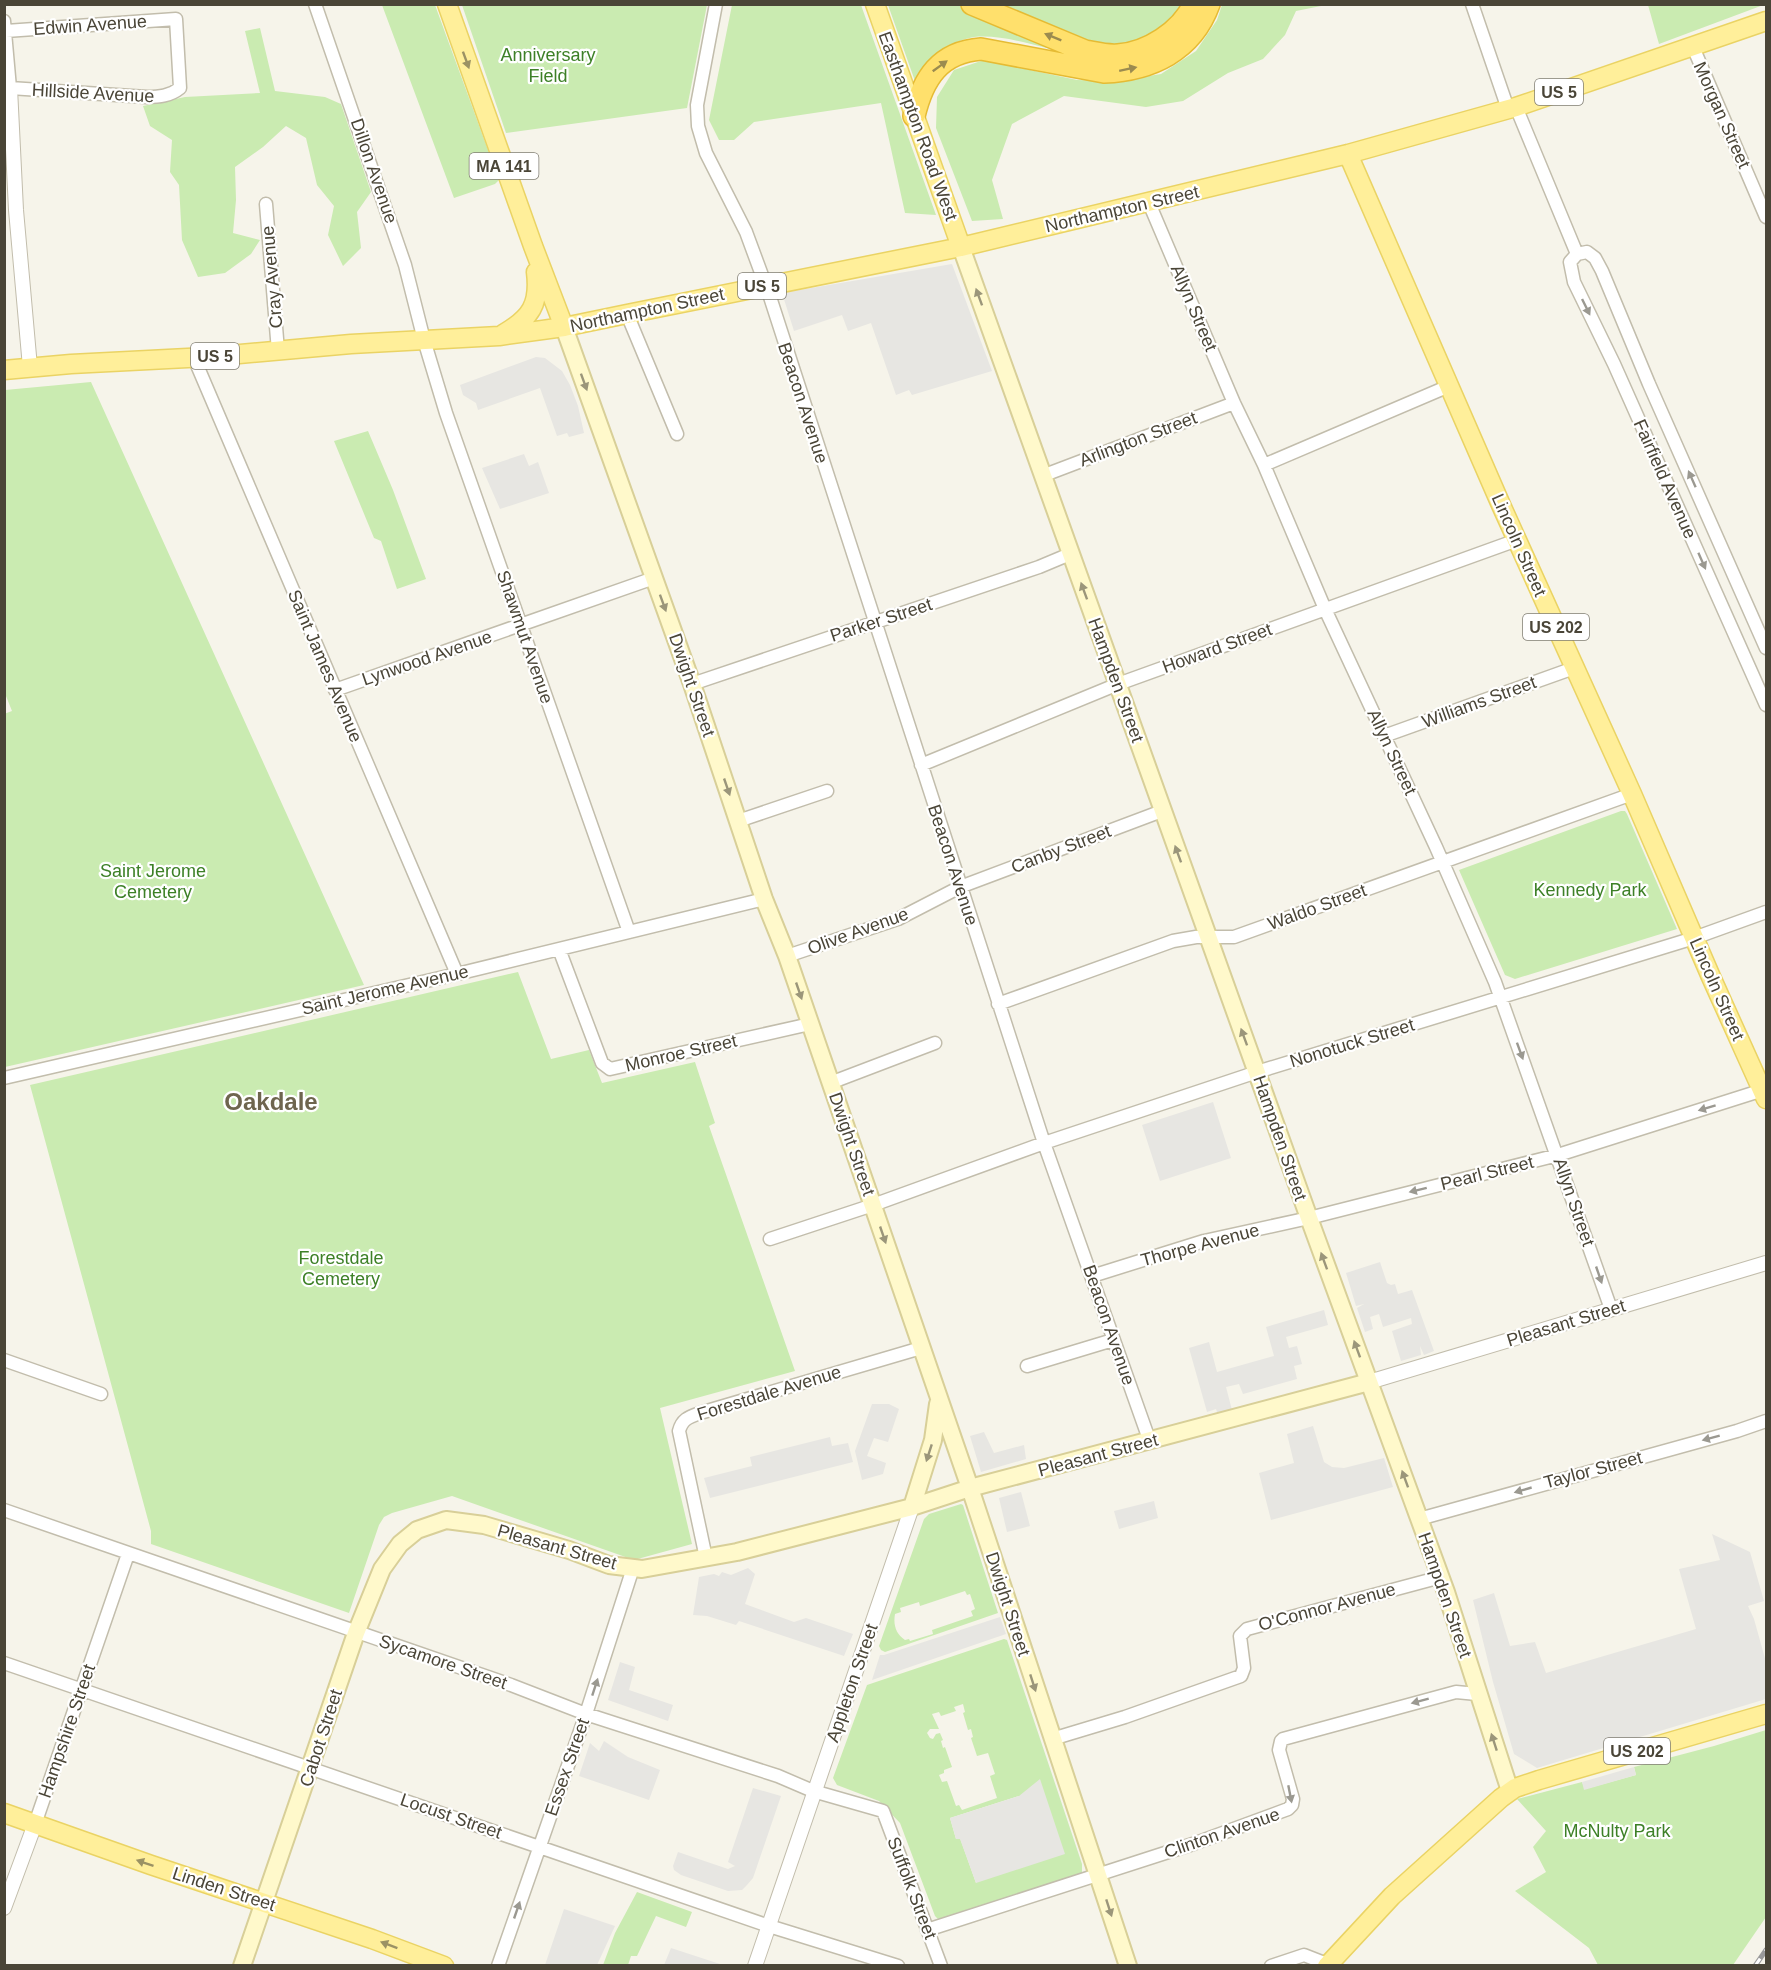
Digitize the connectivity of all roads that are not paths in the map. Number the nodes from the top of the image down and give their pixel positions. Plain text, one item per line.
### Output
1 (315, 4) edge
2 (447, 4) edge
3 (716, 4) edge
4 (875, 4) edge
5 (972, 4) edge
6 (1194, 4) edge
7 (1209, 4) edge
8 (1472, 4) edge
9 (1767, 21) edge
10 (5, 26) edge
11 (1693, 47) junction
12 (7, 88) edge
13 (180, 88) joint
14 (1511, 108) junction
15 (914, 116) junction
16 (1348, 154) junction
17 (1149, 203) junction
18 (266, 204) dead end
19 (1767, 217) edge
20 (532, 246) junction
21 (961, 247) junction
22 (1577, 254) junction
23 (766, 285) junction
24 (627, 314) junction
25 (564, 327) junction
26 (499, 336) junction
27 (424, 340) junction
28 (278, 351) junction
29 (194, 358) junction
30 (30, 367) junction
31 (4, 370) edge
32 (1449, 386) junction
33 (1234, 404) junction
34 (676, 434) dead end
35 (1264, 465) junction
36 (1042, 476) junction
37 (1516, 540) junction
38 (1070, 555) junction
39 (654, 579) junction
40 (1325, 609) junction
41 (875, 621) junction
42 (521, 625) junction
43 (1767, 648) edge
44 (1574, 668) junction
45 (692, 684) junction
46 (1118, 684) junction
47 (335, 690) junction
48 (1767, 705) edge
49 (1384, 736) junction
50 (921, 765) junction
51 (827, 791) dead end
52 (1632, 794) junction
53 (1162, 811) junction
54 (738, 821) junction
55 (1443, 862) junction
56 (960, 886) junction
57 (764, 899) junction
58 (1767, 912) edge
59 (629, 932) junction
60 (1208, 938) junction
61 (1695, 938) junction
62 (559, 949) junction
63 (787, 956) junction
64 (457, 974) junction
65 (1500, 996) junction
66 (998, 1004) junction
67 (810, 1024) junction
68 (935, 1043) dead end
69 (1257, 1072) junction
70 (4, 1078) edge
71 (830, 1083) junction
72 (1765, 1093) edge
73 (1044, 1143) junction
74 (1557, 1155) junction
75 (873, 1205) junction
76 (1309, 1218) junction
77 (770, 1239) dead end
78 (1767, 1263) edge
79 (1092, 1276) junction
80 (1611, 1309) junction
81 (1113, 1340) junction
82 (921, 1348) junction
83 (4, 1360) edge
84 (1027, 1366) dead end
85 (1369, 1382) junction
86 (101, 1394) dead end
87 (938, 1398) junction
88 (1767, 1421) edge
89 (1150, 1442) junction
90 (970, 1488) junction
91 (912, 1507) junction
92 (4, 1510) edge
93 (1419, 1519) junction
94 (425, 1527) joint
95 (128, 1554) junction
96 (706, 1558) junction
97 (633, 1568) junction
98 (1441, 1577) junction
99 (356, 1633) junction
100 (4, 1664) edge
101 (82, 1689) junction
102 (1477, 1694) junction
103 (586, 1714) junction
104 (1767, 1714) edge
105 (1052, 1739) junction
106 (311, 1768) junction
107 (813, 1791) junction
108 (1510, 1791) junction
109 (883, 1811) joint
110 (4, 1813) edge
111 (35, 1824) junction
112 (540, 1846) junction
113 (1098, 1874) junction
114 (265, 1902) junction
115 (4, 1908) edge
116 (769, 1926) junction
117 (927, 1930) junction
118 (242, 1965) edge
119 (444, 1965) edge
120 (498, 1965) edge
121 (755, 1965) edge
122 (898, 1965) edge
123 (941, 1965) edge
124 (1128, 1965) edge
125 (1270, 1965) edge
126 (1327, 1965) edge

1 - 27 street, Dillon Avenue
2 -> 20 main road, MA 141
3 - 23 street, Beacon Avenue
4 - 15 main road, Easthampton Road West
6 -> 5 highway
15 -> 7 highway
8 - 14 street, Fairfield Avenue
9 - 11 main road, US 5
10 - 12 street
10 - 13 street, Edwin Avenue
11 - 14 main road, US 5
11 - 19 street, Morgan Street
12 - 13 street, Hillside Avenue
12 - 30 street
14 - 16 main road, US 5
14 - 22 street, Fairfield Avenue
15 - 21 main road, Easthampton Road West
16 - 17 main road, Northampton Street / US 5
16 - 32 main road, Lincoln Street / US 202
17 - 21 main road, Northampton Street / US 5
17 - 33 street, Allyn Street
18 - 28 street, Cray Avenue
20 - 25 main road, MA 141
20 - 26 main road
21 - 23 main road, Northampton Street / US 5
36 -> 21 main road, Hampden Street
43 -> 22 street, Fairfield Avenue
22 -> 48 street, Fairfield Avenue
23 - 24 main road, Northampton Street / US 5
23 - 41 street, Beacon Avenue
24 - 25 main road, Northampton Street / US 5
24 - 34 street
25 - 26 main road, Northampton Street / US 5
25 -> 39 main road, Dwight Street / MA 141
26 - 27 main road, Northampton Street / US 5
27 - 28 main road, Northampton Street / US 5
27 - 42 street, Shawmut Avenue
28 - 29 main road, Northampton Street / US 5
29 - 30 main road, Northampton Street / US 5
29 - 47 street, Saint James Avenue
30 - 31 main road, Northampton Street / US 5
32 - 35 street
32 - 37 main road, Lincoln Street / US 202
33 - 35 street, Allyn Street
33 - 36 street, Arlington Street
35 - 40 street, Allyn Street
36 - 38 main road, Hampden Street
37 - 40 street, Howard Street
37 - 44 main road, Lincoln Street / US 202
38 - 41 street, Parker Street
46 -> 38 main road, Hampden Street
39 - 42 street, Lynwood Avenue
39 -> 45 main road, Dwight Street / MA 141
40 - 46 street, Howard Street
40 - 49 street, Allyn Street
41 - 45 street, Parker Street
41 - 50 street, Beacon Avenue
42 - 47 street, Lynwood Avenue
42 - 59 street, Shawmut Avenue
44 - 49 street, Williams Street
44 - 52 main road, Lincoln Street / US 202
45 -> 54 main road, Dwight Street / MA 141
46 - 50 street, Howard Street
46 - 53 main road, Hampden Street
47 - 64 street, Saint James Avenue
49 - 55 street, Allyn Street
50 - 56 street, Beacon Avenue
51 - 54 street
52 - 55 street, Waldo Street
52 - 61 main road, Lincoln Street / US 202
53 - 56 street, Canby Street
60 -> 53 main road, Hampden Street
54 - 57 main road, Dwight Street / MA 141
55 - 60 street, Waldo Street
55 - 65 street, Allyn Street
56 - 63 street, Olive Avenue
56 - 66 street, Beacon Avenue
57 - 59 street, Saint Jerome Avenue
57 - 63 main road, Dwight Street / MA 141
58 - 61 street, Nonotuck Street
59 - 62 street, Saint Jerome Avenue
60 - 66 street, Waldo Street
69 -> 60 main road, Hampden Street
61 - 65 street, Nonotuck Street
61 - 72 main road, Lincoln Street / US 202
62 - 64 street, Saint Jerome Avenue
62 - 67 street, Monroe Street
63 -> 67 main road, Dwight Street / MA 141
64 - 70 street, Saint Jerome Avenue
65 - 69 street, Nonotuck Street
65 -> 74 street, Allyn Street
66 - 73 street, Beacon Avenue
67 - 71 main road, Dwight Street / MA 141
68 - 71 street
69 - 73 street, Nonotuck Street
69 - 76 main road, Hampden Street
71 - 75 main road, Dwight Street / MA 141
72 -> 74 street, Pearl Street
73 - 75 street, Nonotuck Street
73 - 79 street, Beacon Avenue
74 -> 76 street, Pearl Street
74 -> 80 street, Allyn Street
75 - 77 street, Nonotuck Street
75 -> 82 main road, Dwight Street / MA 141
76 - 79 street, Thorpe Avenue
85 -> 76 main road, Hampden Street
78 - 80 street, Pleasant Street
79 - 81 street, Beacon Avenue
80 - 85 street, Pleasant Street
81 - 84 street
81 - 89 street, Beacon Avenue
82 - 87 main road, Dwight Street / MA 141
82 - 96 street, Forestdale Avenue
83 - 86 street
85 - 89 main road, Pleasant Street
93 -> 85 main road, Hampden Street
87 - 90 main road, Dwight Street
87 -> 91 main road, Appleton Street / MA 141
88 -> 93 street, Taylor Street
89 - 90 main road, Pleasant Street
90 - 91 main road, Pleasant Street
90 -> 105 main road, Dwight Street
91 - 96 main road, Pleasant Street
91 - 107 street, Appleton Street / MA 141
92 - 95 street, Sycamore Street
93 - 98 main road, Hampden Street
94 - 97 main road, Pleasant Street
94 - 99 main road, Cabot Street
95 - 99 street, Sycamore Street
95 - 101 street, Hampshire Street
96 - 97 main road, Pleasant Street
103 -> 97 street, Essex Street
98 - 102 main road, Hampden Street
98 - 105 street, O'Connor Avenue
99 - 103 street, Sycamore Street
99 - 106 main road, Cabot Street
100 - 101 street, Locust Street
101 - 106 street, Locust Street
101 - 111 street, Hampshire Street
108 -> 102 main road, Hampden Street
102 -> 113 street, Clinton Avenue
103 - 107 street, Sycamore Street
103 - 112 street, Essex Street
104 - 108 main road, US 202
105 - 113 main road, Dwight Street
106 - 112 street, Locust Street
106 - 114 main road, Cabot Street
107 - 109 street, Sycamore Street
107 - 116 street, Appleton Street / MA 141
108 - 126 main road, US 202
109 - 117 street, Suffolk Street
110 - 111 main road, Linden Street
114 -> 111 main road, Linden Street
111 - 115 street, Hampshire Street
112 - 116 street, Locust Street
120 -> 112 street, Essex Street
113 - 117 street, Clinton Avenue
113 -> 124 main road, Dwight Street
114 - 118 main road, Cabot Street
119 -> 114 main road, Linden Street
116 - 121 street, Appleton Street / MA 141
116 - 122 street, Locust Street
117 - 123 street, Suffolk Street
125 - 126 street

